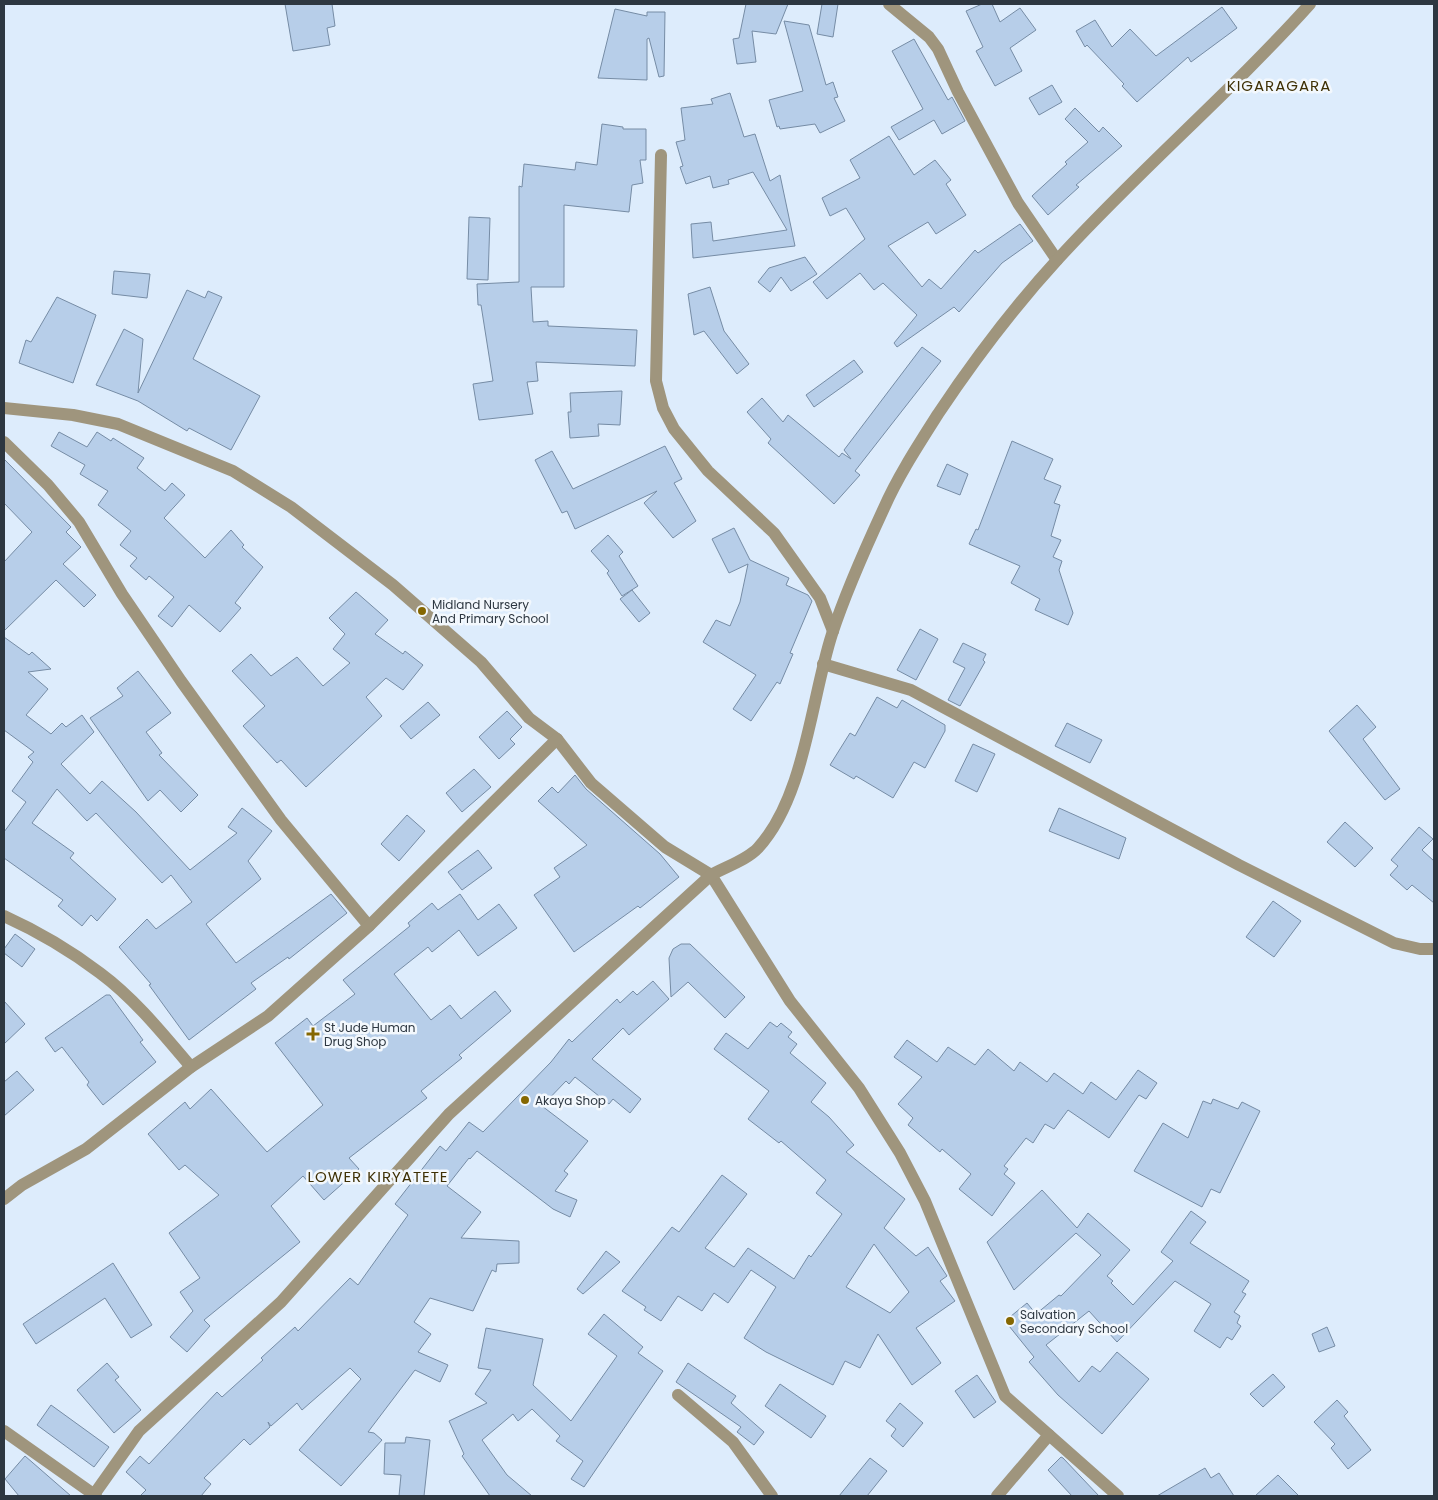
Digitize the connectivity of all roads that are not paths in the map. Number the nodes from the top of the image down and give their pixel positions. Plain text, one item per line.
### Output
1 (889, 4) edge
2 (1310, 4) edge
3 (661, 155) dead end
4 (1056, 260) junction
5 (4, 408) edge
6 (4, 442) edge
7 (833, 631) junction
8 (823, 664) junction
9 (557, 738) junction
10 (711, 875) junction
11 (4, 916) edge
12 (369, 926) junction
13 (1434, 949) edge
14 (191, 1067) junction
15 (4, 1199) edge
16 (678, 1395) dead end
17 (4, 1431) edge
18 (1049, 1435) junction
19 (94, 1496) edge
20 (772, 1496) edge
21 (997, 1496) edge
22 (1118, 1496) edge

1 - 4 street
2 - 4 street
3 - 7 street
4 - 7 street
5 - 9 street
6 - 12 street
7 - 8 street
8 - 10 street
8 - 13 street
9 - 10 street
9 - 12 street
10 - 18 street
10 - 19 street
11 - 14 street
12 - 14 street
14 - 15 street
16 - 20 street
17 - 19 street
18 - 21 street
18 - 22 street

